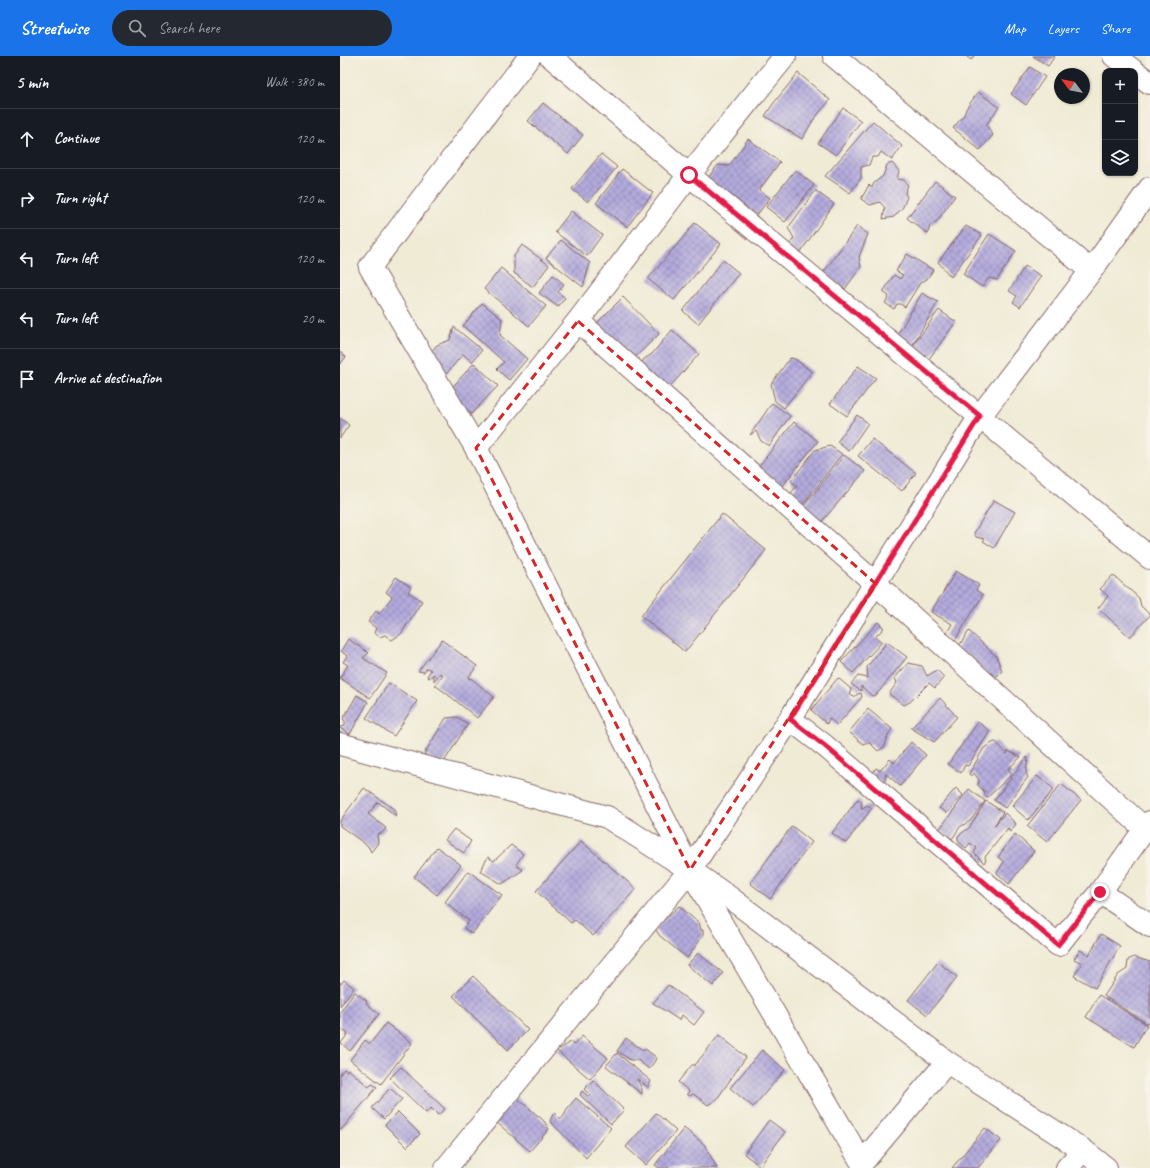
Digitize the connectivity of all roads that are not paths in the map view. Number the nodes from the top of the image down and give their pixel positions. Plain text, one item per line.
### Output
1 (530, 56) edge
2 (550, 56) edge
3 (785, 56) edge
4 (834, 56) edge
5 (1114, 56) edge
6 (1131, 68) edge
7 (1138, 73) edge
8 (1150, 83) edge
9 (689, 175) junction
10 (1150, 188) edge
11 (1092, 271) junction
12 (578, 321) junction
13 (980, 416) junction
14 (476, 448) junction
15 (1150, 558) edge
16 (876, 584) junction
17 (790, 719) junction
18 (340, 744) edge
19 (1148, 825) edge
20 (690, 870) junction
21 (1100, 892) junction
22 (1150, 926) edge
23 (947, 1062) junction
24 (1083, 1150) junction
25 (446, 1168) edge
26 (1067, 1168) edge
27 (1106, 1168) edge

1 - 14 street
2 - 9 street
3 - 9 street
4 - 11 street
5 - 6 street
7 - 8 street
9 - 12 street
9 - 13 street
10 - 11 street
11 - 13 street
12 - 14 street
12 - 16 street
13 - 15 street
13 - 16 street
14 - 20 street
16 - 17 street
16 - 19 street
17 - 20 street
17 - 21 street
18 - 20 street
19 - 21 street
20 - 23 street
20 - 23 street
20 - 25 street
21 - 22 street
23 - 24 street
24 - 26 street
24 - 27 street

